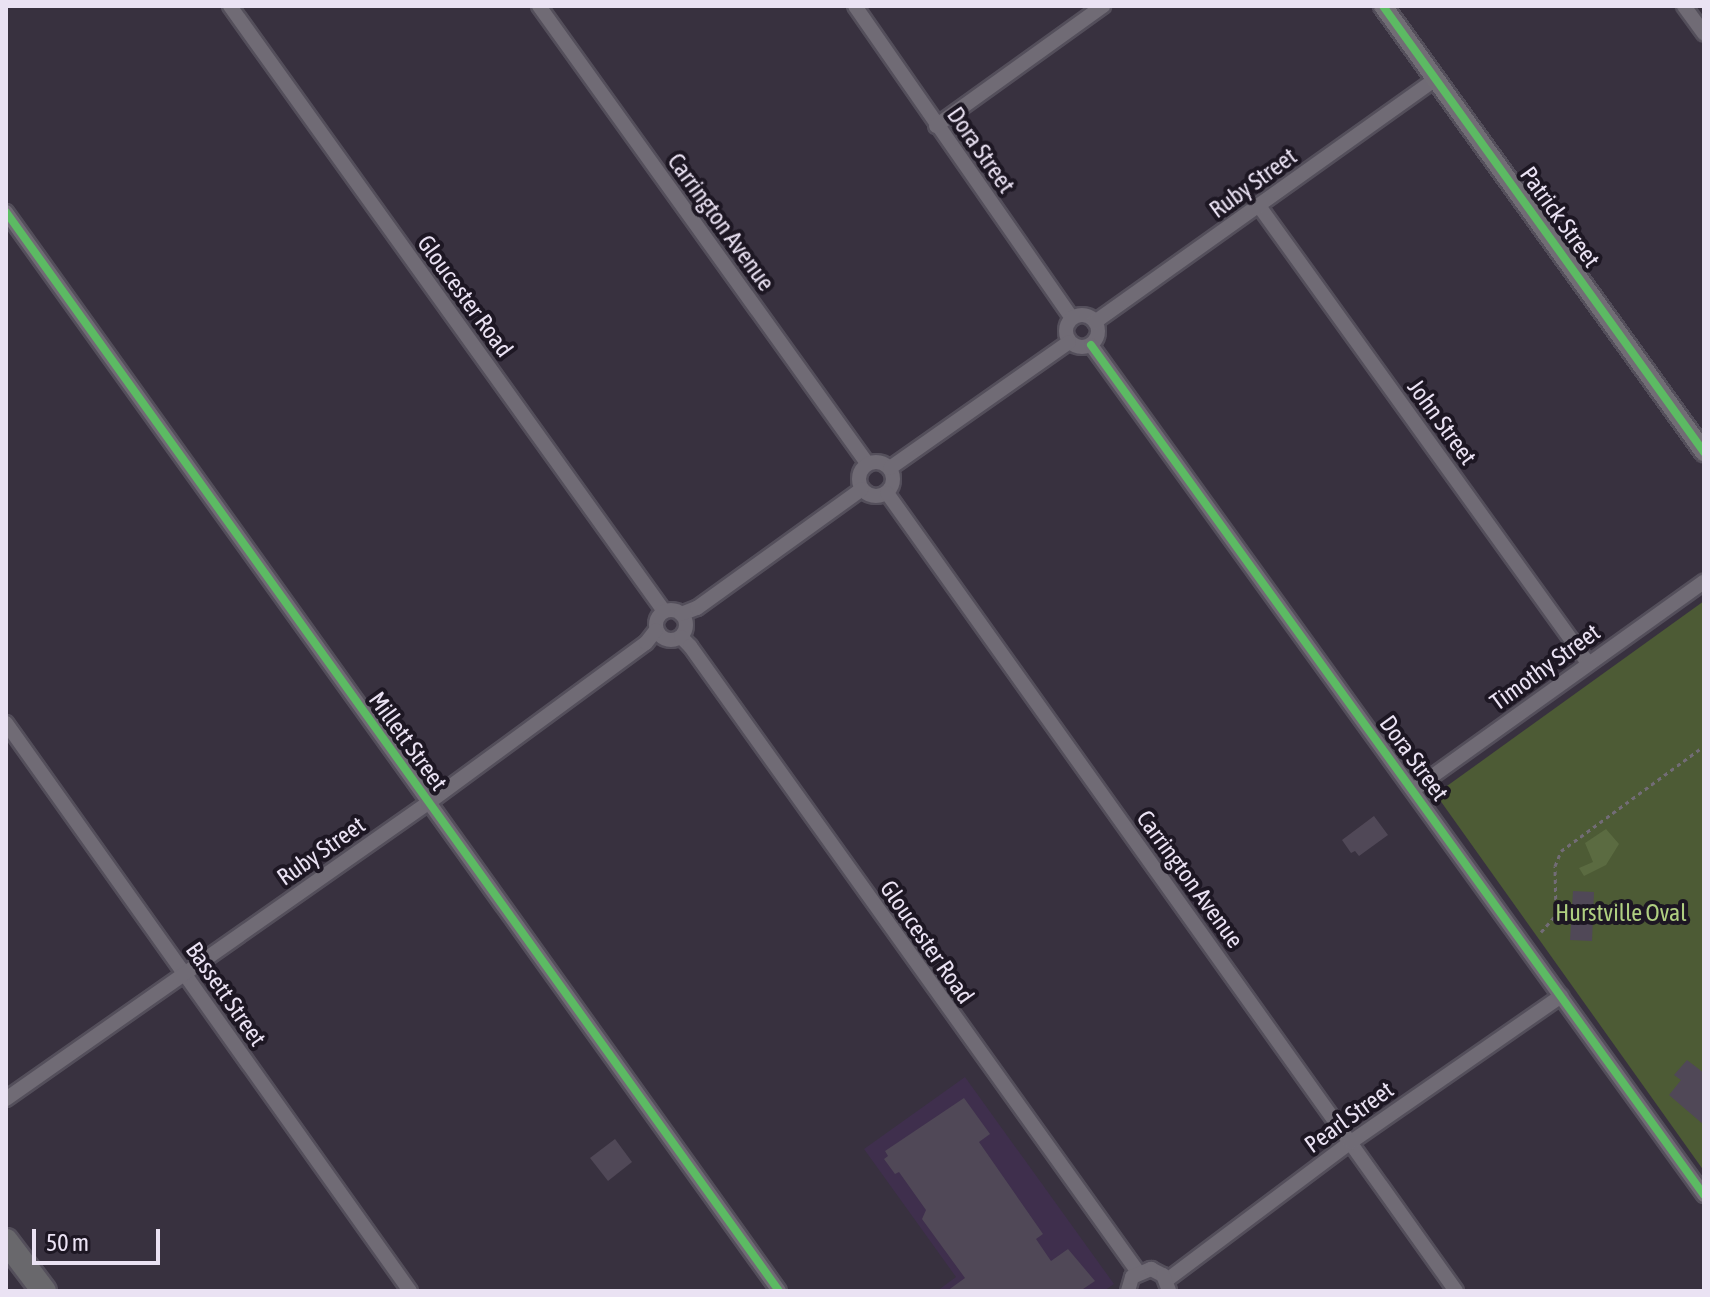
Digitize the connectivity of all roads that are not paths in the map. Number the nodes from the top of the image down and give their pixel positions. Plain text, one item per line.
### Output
1 (230, 6) edge
2 (539, 6) edge
3 (855, 6) edge
4 (1103, 6) edge
5 (1383, 6) edge
6 (1684, 6) edge
7 (1704, 34) edge
8 (1436, 79) junction
9 (936, 126) junction
10 (1259, 206) junction
11 (6, 212) edge
12 (1072, 318) junction
13 (1095, 322) junction
14 (1069, 342) junction
15 (1091, 345) junction
16 (1704, 452) edge
17 (867, 463) junction
18 (890, 468) junction
19 (862, 489) junction
20 (887, 493) junction
21 (1704, 582) edge
22 (664, 611) junction
23 (681, 614) junction
24 (656, 630) junction
25 (681, 637) junction
26 (1588, 663) junction
27 (6, 723) edge
28 (1413, 790) junction
29 (428, 803) junction
30 (185, 973) junction
31 (1561, 996) junction
32 (6, 1099) edge
33 (1351, 1142) junction
34 (1704, 1195) edge
35 (6, 1241) edge
36 (1138, 1272) junction
37 (1168, 1286) edge
38 (44, 1291) edge
39 (410, 1291) edge
40 (779, 1291) edge
41 (1128, 1291) edge
42 (1456, 1291) edge

1 - 22 street, Gloucester Road
2 - 17 street, Carrington Avenue
3 - 9 street, Dora Street
4 - 9 street
5 - 8 street, Patrick Street
6 - 7 street
8 - 10 street, Ruby Street
8 - 16 street, Patrick Street
9 - 12 street, Dora Street
10 - 13 street, Ruby Street
10 - 26 street, John Street
11 - 29 street, Millett Street
12 - 13 street
12 - 14 street
13 - 15 street
14 - 15 street
14 - 18 street
15 - 28 street, Dora Street
17 - 18 street
17 - 19 street
18 - 20 street
19 - 20 street
19 - 23 street
20 - 33 street, Carrington Avenue
21 - 26 street, Timothy Street
22 - 23 street
22 - 24 street
23 - 25 street
24 - 25 street
24 - 29 street, Ruby Street
25 - 36 street, Gloucester Road
26 - 28 street, Timothy Street
27 - 30 street, Bassett Street
28 - 31 street, Dora Street
29 - 30 street, Ruby Street
29 - 40 street, Millett Street
30 - 32 street, Ruby Street
30 - 39 street, Bassett Street
31 - 33 street, Pearl Street
31 - 34 street, Dora Street
33 - 37 street, Pearl Street
33 - 42 street, Carrington Avenue
35 - 38 highway
36 - 37 street
36 - 41 street

